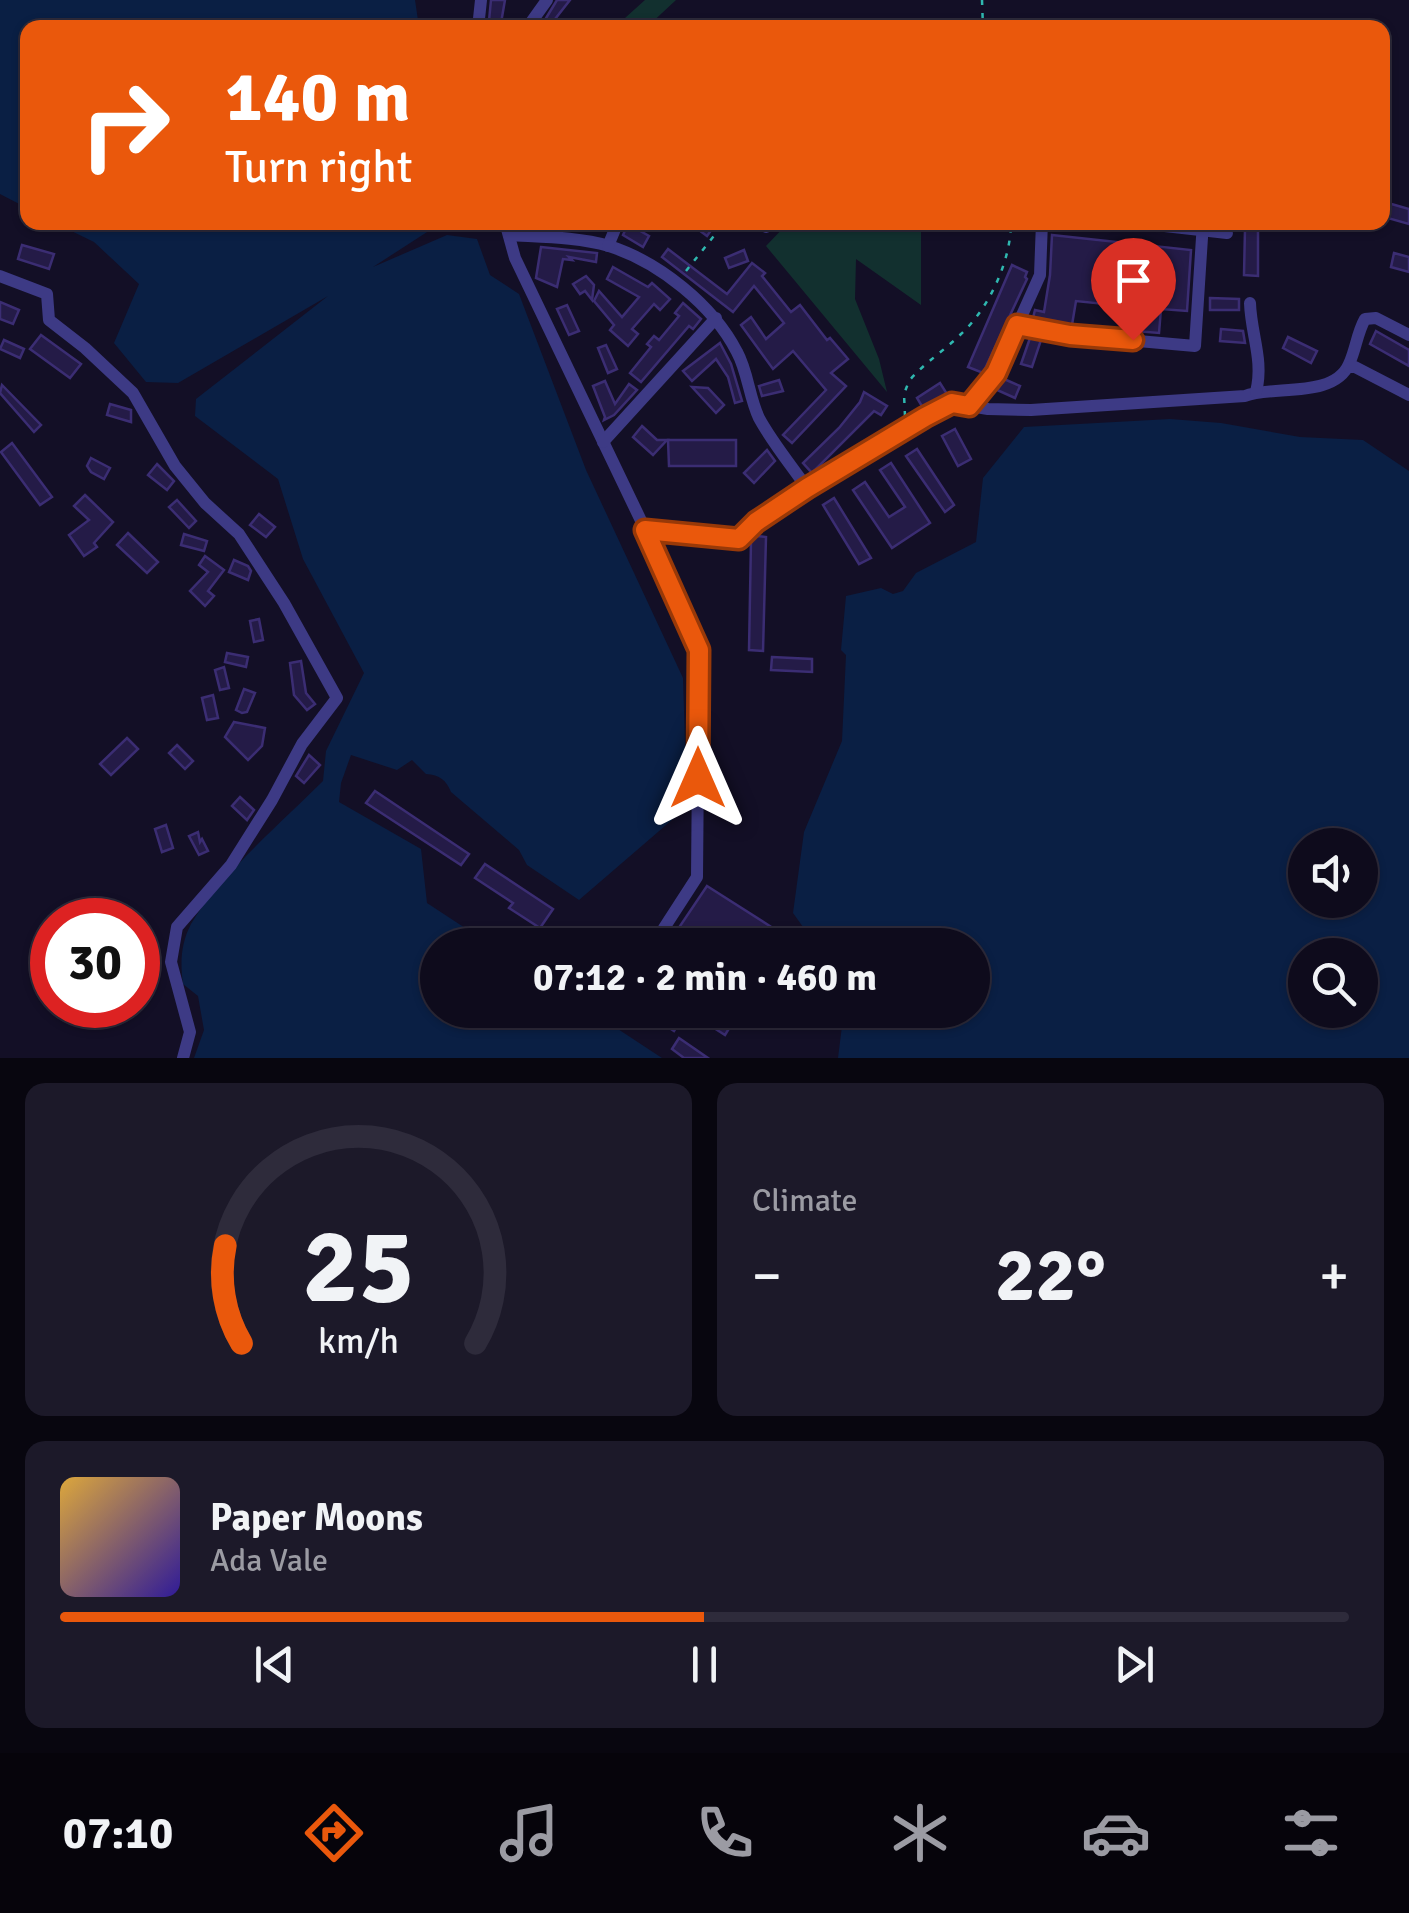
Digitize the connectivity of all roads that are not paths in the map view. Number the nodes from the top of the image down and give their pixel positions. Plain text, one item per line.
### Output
1 (508, 230) edge
2 (518, 230) edge
3 (615, 230) edge
4 (1042, 230) edge
5 (1203, 230) edge
6 (1215, 230) edge
7 (1227, 233) dead end
8 (608, 246) junction
9 (0, 276) edge
10 (1250, 303) dead end
11 (716, 318) junction
12 (1017, 325) junction
13 (1409, 335) edge
14 (1349, 367) junction
15 (1256, 392) junction
16 (1409, 396) edge
17 (969, 406) junction
18 (604, 442) junction
19 (807, 488) junction
20 (645, 530) junction
21 (664, 928) dead end
22 (182, 1058) edge

1 - 18 street
2 - 8 street
3 - 8 street
4 - 12 street
5 - 12 street
6 - 7 street
8 - 11 street
9 - 22 street
10 - 15 street
11 - 18 street
11 - 19 street
12 - 17 street
13 - 14 street
14 - 15 street
14 - 16 street
15 - 17 street
17 - 19 street
18 - 20 street
19 - 20 street
20 - 21 street

